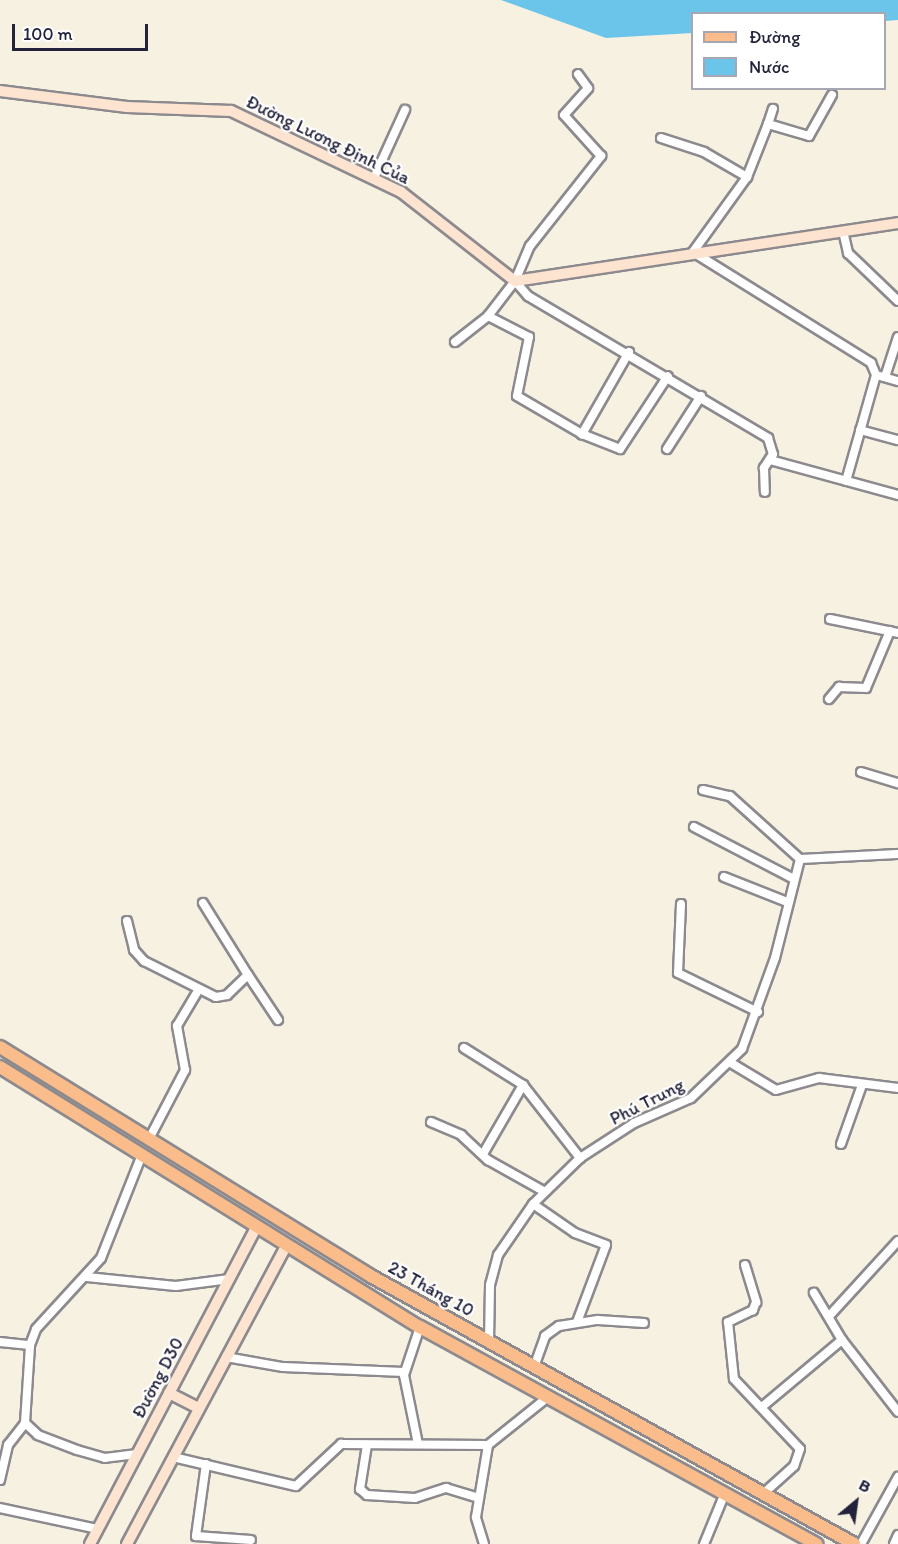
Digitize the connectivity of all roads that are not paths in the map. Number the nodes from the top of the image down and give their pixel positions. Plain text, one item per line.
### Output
1 (578, 74) dead end
2 (0, 91) edge
3 (832, 95) dead end
4 (773, 109) dead end
5 (405, 110) dead end
6 (768, 124) junction
7 (661, 138) dead end
8 (747, 177) junction
9 (374, 178) junction
10 (898, 223) edge
11 (843, 231) junction
12 (693, 252) junction
13 (514, 280) junction
14 (898, 301) edge
15 (488, 316) junction
16 (898, 337) edge
17 (455, 342) dead end
18 (629, 352) junction
19 (876, 375) junction
20 (669, 376) junction
21 (885, 377) junction
22 (898, 381) edge
23 (700, 396) junction
24 (860, 430) junction
25 (582, 434) junction
26 (898, 440) edge
27 (667, 449) dead end
28 (770, 460) junction
29 (846, 481) junction
30 (765, 492) dead end
31 (898, 495) edge
32 (830, 619) dead end
33 (894, 632) edge
34 (829, 699) dead end
35 (861, 772) dead end
36 (898, 783) edge
37 (703, 790) dead end
38 (694, 827) dead end
39 (898, 854) edge
40 (800, 859) junction
41 (724, 877) dead end
42 (792, 878) junction
43 (787, 902) junction
44 (203, 903) dead end
45 (681, 904) dead end
46 (127, 921) dead end
47 (248, 975) junction
48 (199, 989) junction
49 (758, 1012) junction
50 (278, 1020) dead end
51 (0, 1047) edge
52 (464, 1048) dead end
53 (731, 1063) junction
54 (0, 1067) edge
55 (523, 1085) junction
56 (862, 1085) junction
57 (898, 1088) edge
58 (431, 1122) dead end
59 (149, 1139) junction
60 (841, 1144) dead end
61 (483, 1154) junction
62 (141, 1157) junction
63 (580, 1158) junction
64 (545, 1192) junction
65 (533, 1204) junction
66 (266, 1211) junction
67 (256, 1228) junction
68 (295, 1229) junction
69 (898, 1241) edge
70 (286, 1246) junction
71 (745, 1265) dead end
72 (87, 1277) junction
73 (230, 1279) junction
74 (814, 1293) dead end
75 (831, 1314) junction
76 (578, 1322) junction
77 (644, 1323) dead end
78 (420, 1327) junction
79 (842, 1340) junction
80 (0, 1342) edge
81 (489, 1342) junction
82 (30, 1345) junction
83 (226, 1357) junction
84 (534, 1367) junction
85 (404, 1372) junction
86 (169, 1394) junction
87 (548, 1397) junction
88 (763, 1406) junction
89 (198, 1408) junction
90 (898, 1412) edge
91 (26, 1423) junction
92 (418, 1444) junction
93 (367, 1445) junction
94 (488, 1445) junction
95 (137, 1454) junction
96 (173, 1457) junction
97 (206, 1464) junction
98 (734, 1476) junction
99 (898, 1477) edge
100 (0, 1480) edge
101 (725, 1493) junction
102 (764, 1493) junction
103 (478, 1498) junction
104 (0, 1508) edge
105 (98, 1529) junction
106 (898, 1535) edge
107 (251, 1540) dead end
108 (90, 1544) edge
109 (127, 1544) edge
110 (484, 1544) edge
111 (704, 1544) edge
112 (817, 1544) edge
113 (854, 1544) edge
114 (861, 1544) edge
115 (894, 1544) edge

1 - 13 street
2 - 9 street, Đường Lương Định Của
3 - 6 street
4 - 6 street
5 - 9 street
6 - 8 street
7 - 8 street
8 - 12 street
9 - 13 street, Đường Lương Định Của
10 - 11 street
11 - 12 street
11 - 14 street
12 - 13 street
12 - 19 street
13 - 15 street
13 - 18 street
15 - 17 street
15 - 25 street
16 - 21 street
18 - 20 street
18 - 25 street
19 - 21 street
19 - 24 street
20 - 23 street
20 - 25 street
21 - 22 street
23 - 27 street
23 - 28 street
24 - 26 street
24 - 29 street
28 - 29 street
28 - 30 street
29 - 31 street
32 - 33 street
33 - 34 street
35 - 36 street
37 - 40 street
38 - 42 street
39 - 40 street
40 - 42 street, Phú Trung
41 - 43 street
42 - 43 street, Phú Trung
43 - 49 street, Phú Trung
44 - 47 street
45 - 49 street
46 - 48 street
47 - 48 street
47 - 50 street
48 - 59 street
49 - 53 street, Phú Trung
51 - 59 main road, 23 Tháng 10
52 - 55 street
53 - 56 street
53 - 63 street, Phú Trung
54 - 62 main road, 23 Tháng 10
55 - 61 street
55 - 63 street
56 - 57 street
56 - 60 street
58 - 61 street
59 - 62 main road
59 - 66 main road, 23 Tháng 10
61 - 64 street
62 - 67 main road, 23 Tháng 10
62 - 72 street
63 - 64 street, Phú Trung
64 - 65 street, Phú Trung
65 - 76 street
65 - 81 street, Phú Trung
66 - 67 main road
66 - 68 main road, 23 Tháng 10
67 - 70 main road, 23 Tháng 10
67 - 73 street, Đường D30
68 - 70 main road
68 - 81 main road, 23 Tháng 10
69 - 75 street
70 - 78 main road, 23 Tháng 10
70 - 83 street
71 - 88 street
72 - 73 street
72 - 82 street
73 - 86 street, Đường D30
74 - 75 street
75 - 79 street
76 - 77 street
76 - 84 street
78 - 85 street
78 - 87 main road, 23 Tháng 10
79 - 88 street
79 - 90 street
80 - 82 street
81 - 84 main road, 23 Tháng 10
82 - 91 street
83 - 85 street
83 - 89 street
84 - 98 main road, 23 Tháng 10
85 - 92 street
86 - 89 street
86 - 95 street, Đường D30
87 - 94 street
87 - 101 main road, 23 Tháng 10
88 - 102 street
89 - 96 street
91 - 95 street
91 - 100 street
92 - 93 street
92 - 94 street
93 - 97 street
93 - 103 street
94 - 103 street
95 - 105 street, Đường D30
96 - 97 street
96 - 109 street
97 - 107 street
98 - 101 main road
98 - 102 main road, 23 Tháng 10
99 - 114 street
101 - 111 street
101 - 112 main road, 23 Tháng 10
102 - 113 main road, 23 Tháng 10
103 - 110 street
104 - 105 street
105 - 108 street, Đường D30
106 - 115 street

